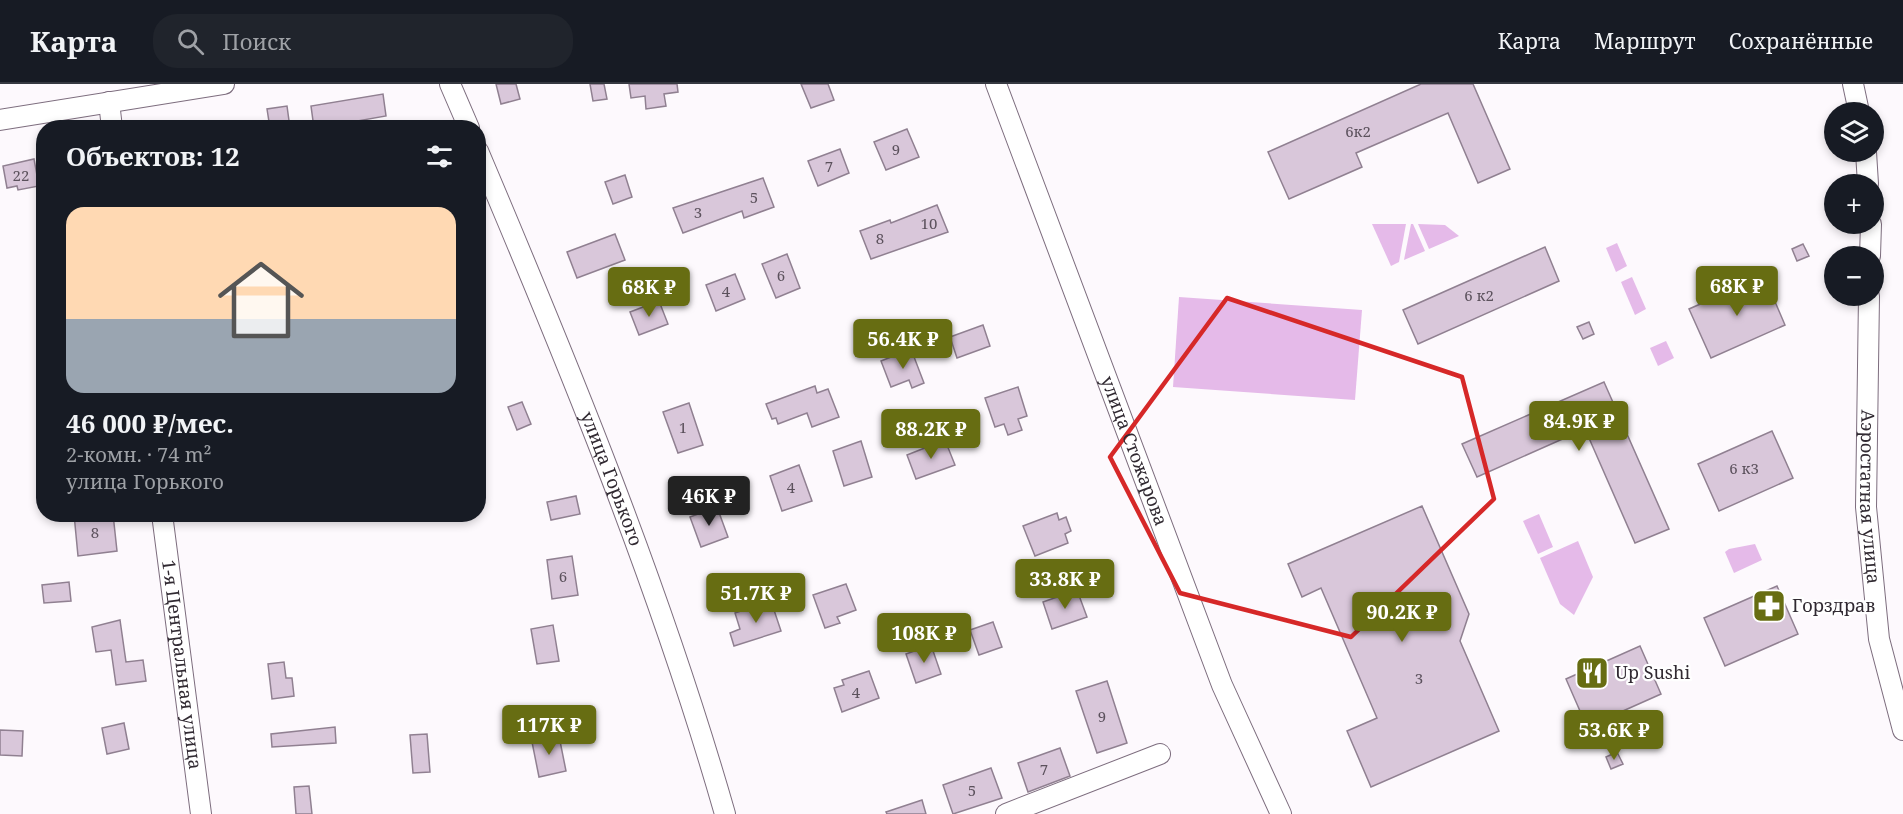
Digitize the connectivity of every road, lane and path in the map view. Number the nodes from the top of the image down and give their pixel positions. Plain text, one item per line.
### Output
1 (224, 84) edge
2 (450, 84) edge
3 (996, 84) edge
4 (1853, 84) edge
5 (109, 102) junction
6 (1857, 102) edge
7 (0, 120) edge
8 (111, 120) edge
9 (466, 120) edge
10 (486, 170) edge
11 (1869, 306) edge
12 (163, 522) edge
13 (1903, 730) edge
14 (1160, 754) dead end
15 (201, 814) edge
16 (725, 814) edge
17 (1006, 814) edge
18 (1281, 814) edge

1 - 5 street
2 - 9 street
3 - 18 street, улица Стожарова
4 - 6 street
5 - 7 street
5 - 8 street
10 - 16 street, улица Горького
11 - 13 street, Аэростатная улица
12 - 15 street, 1-я Центральная улица
14 - 17 street

